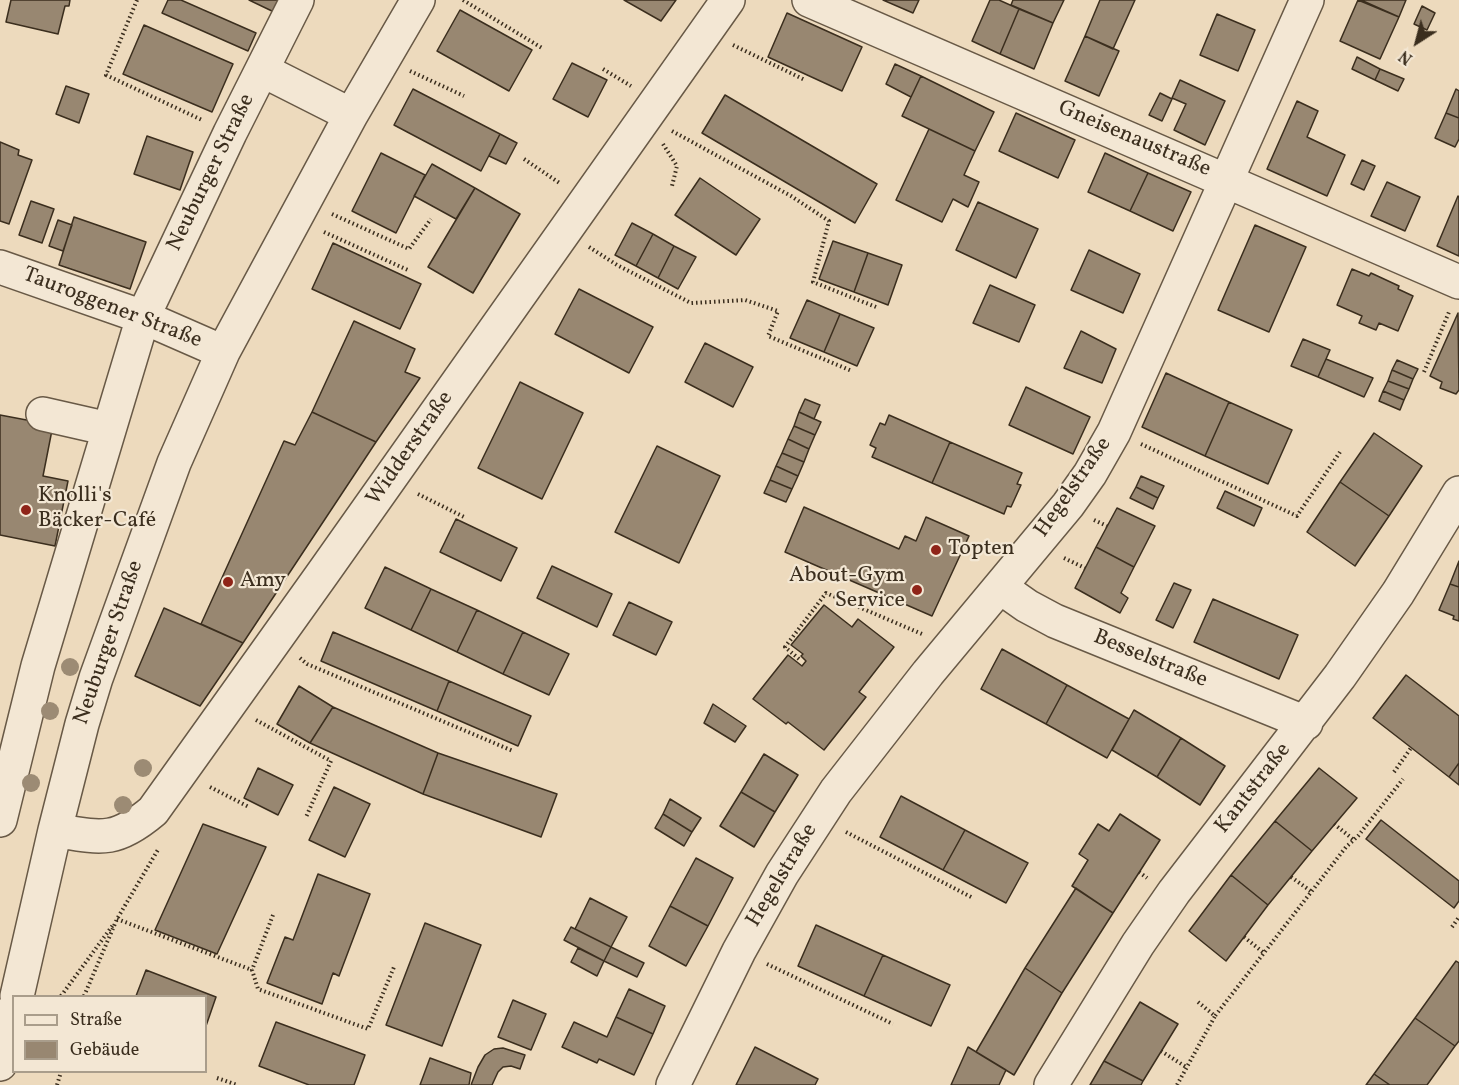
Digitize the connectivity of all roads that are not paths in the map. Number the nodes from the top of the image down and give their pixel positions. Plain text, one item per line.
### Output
1 (297, 0) edge
2 (418, 0) edge
3 (728, 0) edge
4 (809, 0) edge
5 (1306, 0) edge
6 (262, 70) junction
7 (351, 115) junction
8 (1227, 180) junction
9 (0, 267) edge
10 (1455, 296) edge
11 (143, 317) junction
12 (223, 352) junction
13 (43, 414) dead end
14 (109, 429) junction
15 (1459, 493) edge
16 (1000, 587) junction
17 (1306, 723) junction
18 (0, 820) edge
19 (55, 830) junction
20 (17, 995) edge
21 (12, 1017) edge
22 (0, 1064) edge
23 (673, 1085) edge
24 (1051, 1085) edge

1 - 6 street
2 - 7 street, Neuburger Straße
3 - 19 street, Widderstraße
4 - 8 street, Gneisenaustraße
5 - 8 street, Hegelstraße
6 - 7 street, Neuburger Straße
6 - 11 street, Neuburger Straße
7 - 12 street, Neuburger Straße
8 - 10 street, Gneisenaustraße
8 - 16 street, Hegelstraße
9 - 11 street, Tauroggener Straße
11 - 12 street, Tauroggener Straße
11 - 14 street, Neuburger Straße
12 - 19 street, Neuburger Straße
13 - 14 street
14 - 18 street, Neuburger Straße
15 - 17 street, Kantstraße
16 - 17 street, Besselstraße
16 - 23 street, Hegelstraße
17 - 24 street, Kantstraße
19 - 20 street, Neuburger Straße
21 - 22 street

